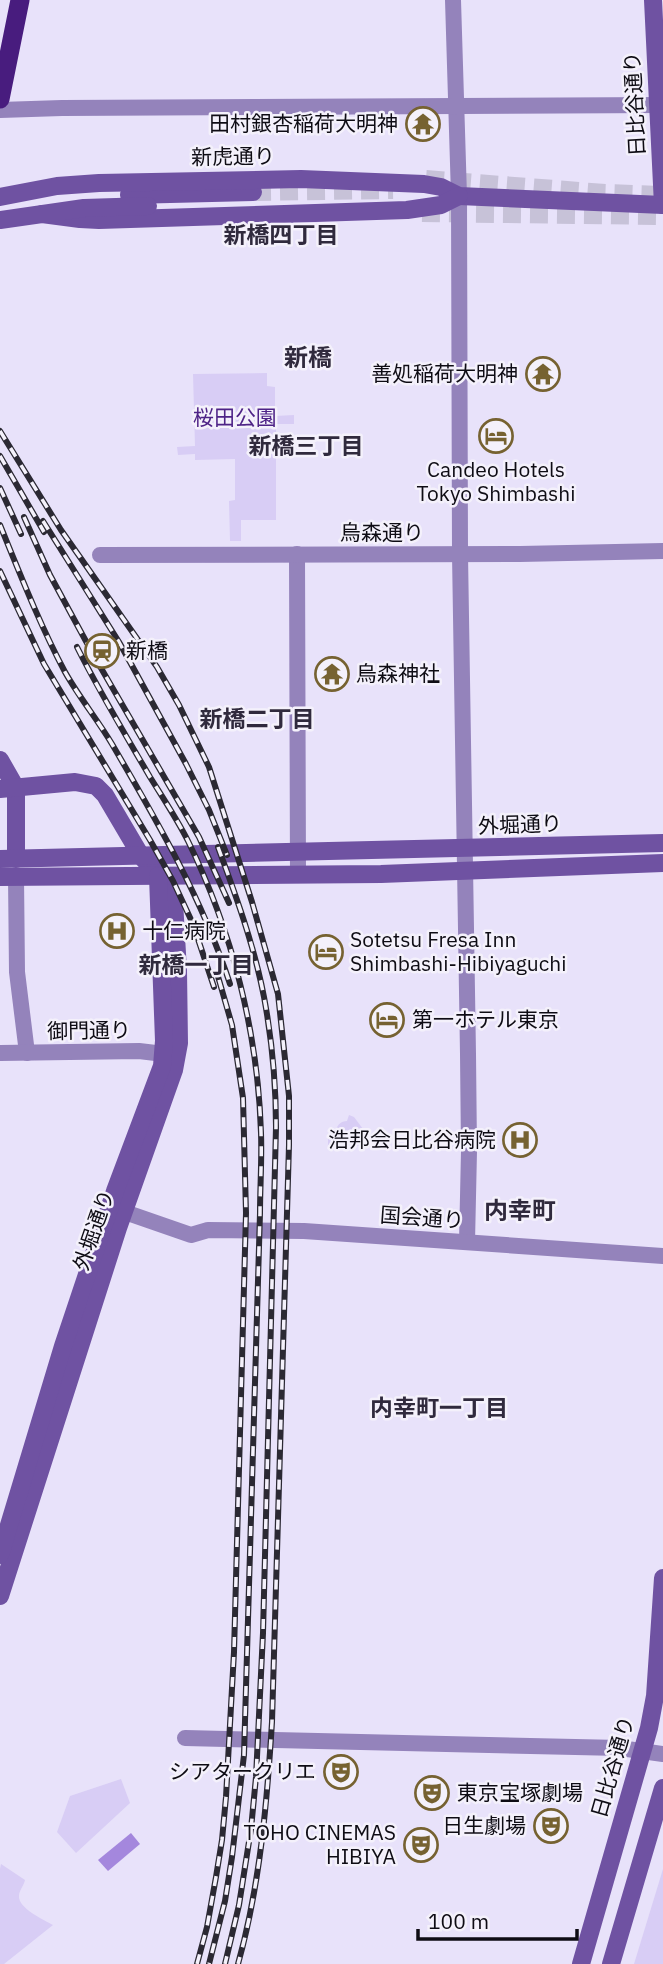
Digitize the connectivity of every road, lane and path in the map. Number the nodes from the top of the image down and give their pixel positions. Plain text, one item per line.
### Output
1 (20, 0) edge
2 (453, 0) edge
3 (653, 0) edge
4 (0, 99) edge
5 (661, 105) edge
6 (457, 107) junction
7 (0, 110) edge
8 (4, 196) edge
9 (459, 196) junction
10 (663, 205) edge
11 (42, 214) junction
12 (0, 220) edge
13 (663, 551) edge
14 (297, 554) junction
15 (460, 554) junction
16 (100, 555) dead end
17 (0, 760) edge
18 (8, 788) edge
19 (663, 843) edge
20 (466, 849) junction
21 (297, 852) junction
22 (141, 856) junction
23 (663, 863) edge
24 (8, 868) edge
25 (466, 872) junction
26 (298, 875) junction
27 (158, 876) junction
28 (0, 1053) edge
29 (27, 1053) junction
30 (170, 1056) junction
31 (120, 1210) junction
32 (467, 1242) junction
33 (663, 1256) edge
34 (0, 1555) edge
35 (663, 1578) edge
36 (0, 1596) edge
37 (186, 1738) dead end
38 (643, 1751) junction
39 (663, 1754) edge
40 (663, 1788) edge
41 (581, 1964) edge
42 (611, 1964) edge

1 - 4 highway
2 - 6 street
3 - 5 main road, 日比谷通り
5 - 6 street
5 - 10 main road, 日比谷通り
6 - 7 street
6 - 9 street
8 - 9 main road, 新虎通り
8 - 11 main road
9 - 10 main road, 新虎通り
9 - 11 main road, 新虎通り
9 - 15 street
11 - 12 main road
13 - 15 street, 烏森通り
14 - 15 street, 烏森通り
14 - 16 street, 烏森通り
14 - 21 street
15 - 20 street
17 - 18 main road
18 - 22 main road
18 - 24 main road
19 - 20 main road, 外堀通り
20 - 21 main road, 外堀通り
20 - 25 street
21 - 22 main road, 外堀通り
21 - 26 street
22 - 24 main road, 外堀通り
22 - 27 main road
23 - 25 main road, 外堀通り
24 - 27 main road, 外堀通り
24 - 29 street
25 - 26 main road, 外堀通り
25 - 32 street
26 - 27 main road, 外堀通り
27 - 30 main road, 外堀通り
28 - 29 street, 御門通り
29 - 30 street, 御門通り
30 - 31 main road, 外堀通り
30 - 34 main road, 外堀通り
31 - 32 street, 国会通り
31 - 36 main road, 外堀通り
32 - 33 street, 国会通り
35 - 38 main road, 日比谷通り
37 - 38 street
38 - 39 street
38 - 41 main road, 日比谷通り
40 - 42 main road

